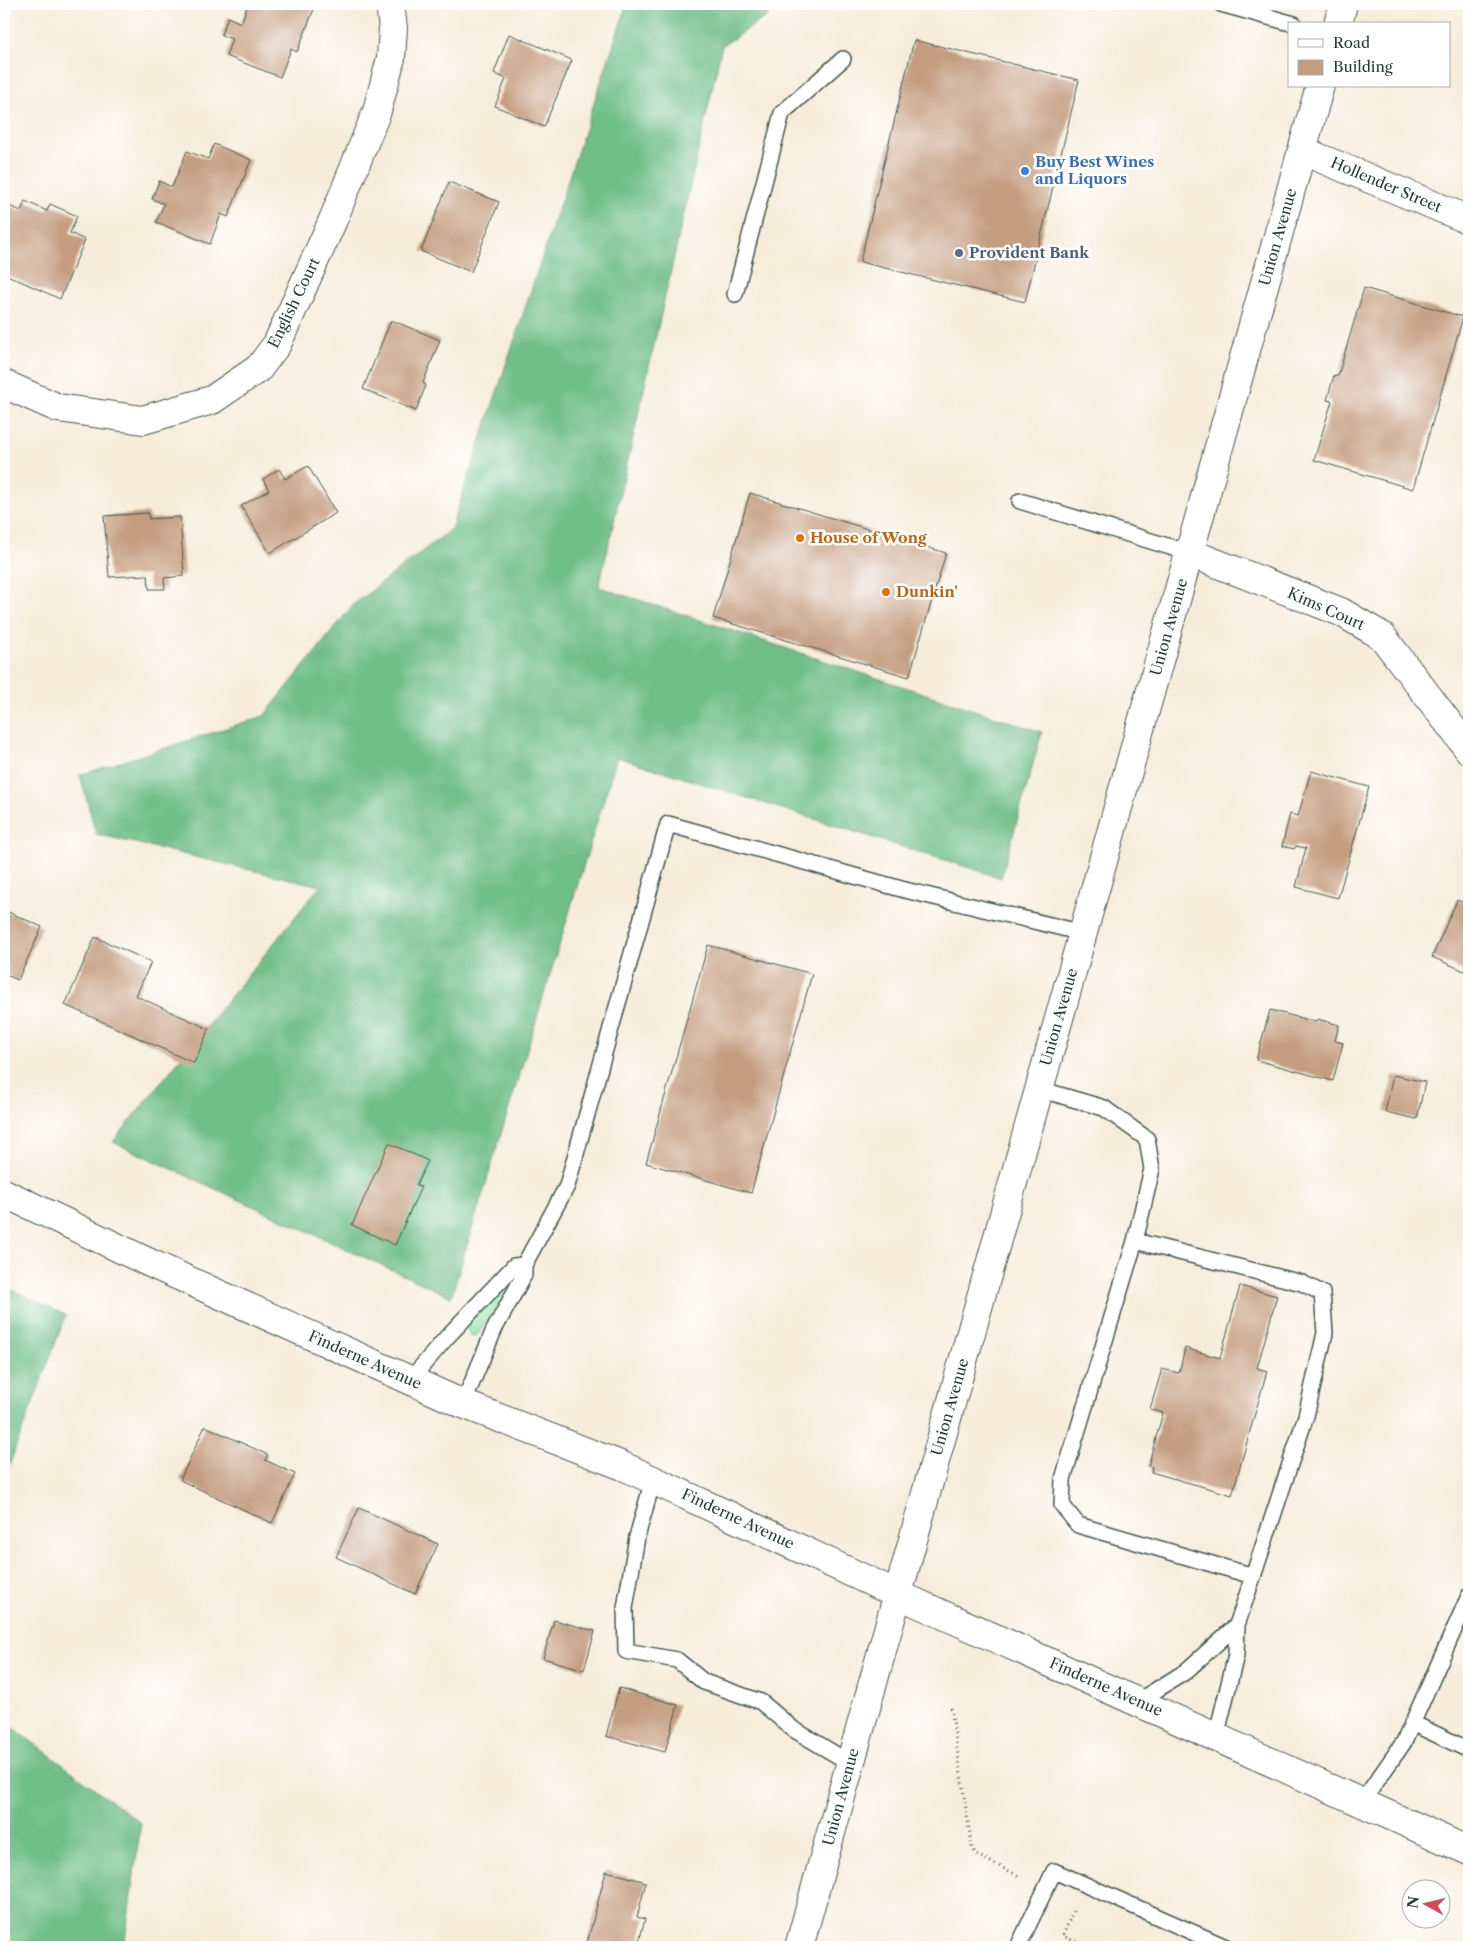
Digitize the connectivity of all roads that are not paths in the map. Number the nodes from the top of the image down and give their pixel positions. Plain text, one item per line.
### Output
1 (390, 4) edge
2 (1221, 4) edge
3 (1343, 4) edge
4 (1288, 22) edge
5 (1338, 22) edge
6 (842, 59) dead end
7 (1319, 88) edge
8 (1302, 151) junction
9 (1469, 220) edge
10 (735, 294) dead end
11 (4, 384) edge
12 (1020, 501) dead end
13 (1190, 553) junction
14 (1469, 750) edge
15 (1083, 933) junction
16 (1039, 1089) junction
17 (4, 1193) edge
18 (1135, 1241) junction
19 (524, 1265) junction
20 (410, 1380) junction
21 (464, 1404) junction
22 (653, 1480) junction
23 (1253, 1576) junction
24 (897, 1594) junction
25 (1469, 1596) edge
26 (1237, 1625) junction
27 (1137, 1702) junction
28 (1412, 1724) junction
29 (1216, 1737) junction
30 (1469, 1750) edge
31 (850, 1763) junction
32 (1362, 1802) junction
33 (1469, 1851) edge
34 (799, 1947) edge
35 (1018, 1947) edge
36 (1226, 1947) edge

1 - 11 street, English Court
2 - 4 lane
3 - 5 street
6 - 10 lane
7 - 8 street, Union Avenue
8 - 9 street, Hollender Street
8 - 13 street, Union Avenue
12 - 13 lane
13 - 14 street, Kims Court
13 - 15 street, Union Avenue
15 - 16 street, Union Avenue
15 - 19 lane
16 - 18 lane
16 - 24 street, Union Avenue
17 - 20 street, Finderne Avenue
18 - 23 lane
18 - 23 lane
19 - 20 lane
19 - 21 lane
20 - 21 street, Finderne Avenue
21 - 22 street, Finderne Avenue
22 - 24 street, Finderne Avenue
22 - 31 lane
23 - 26 lane
24 - 27 street, Finderne Avenue
24 - 31 street, Union Avenue
25 - 28 lane
26 - 27 lane
26 - 29 lane
27 - 29 street, Finderne Avenue
28 - 30 lane
28 - 32 lane
29 - 32 street, Finderne Avenue
31 - 34 street, Union Avenue
32 - 33 street, Finderne Avenue
35 - 36 lane

